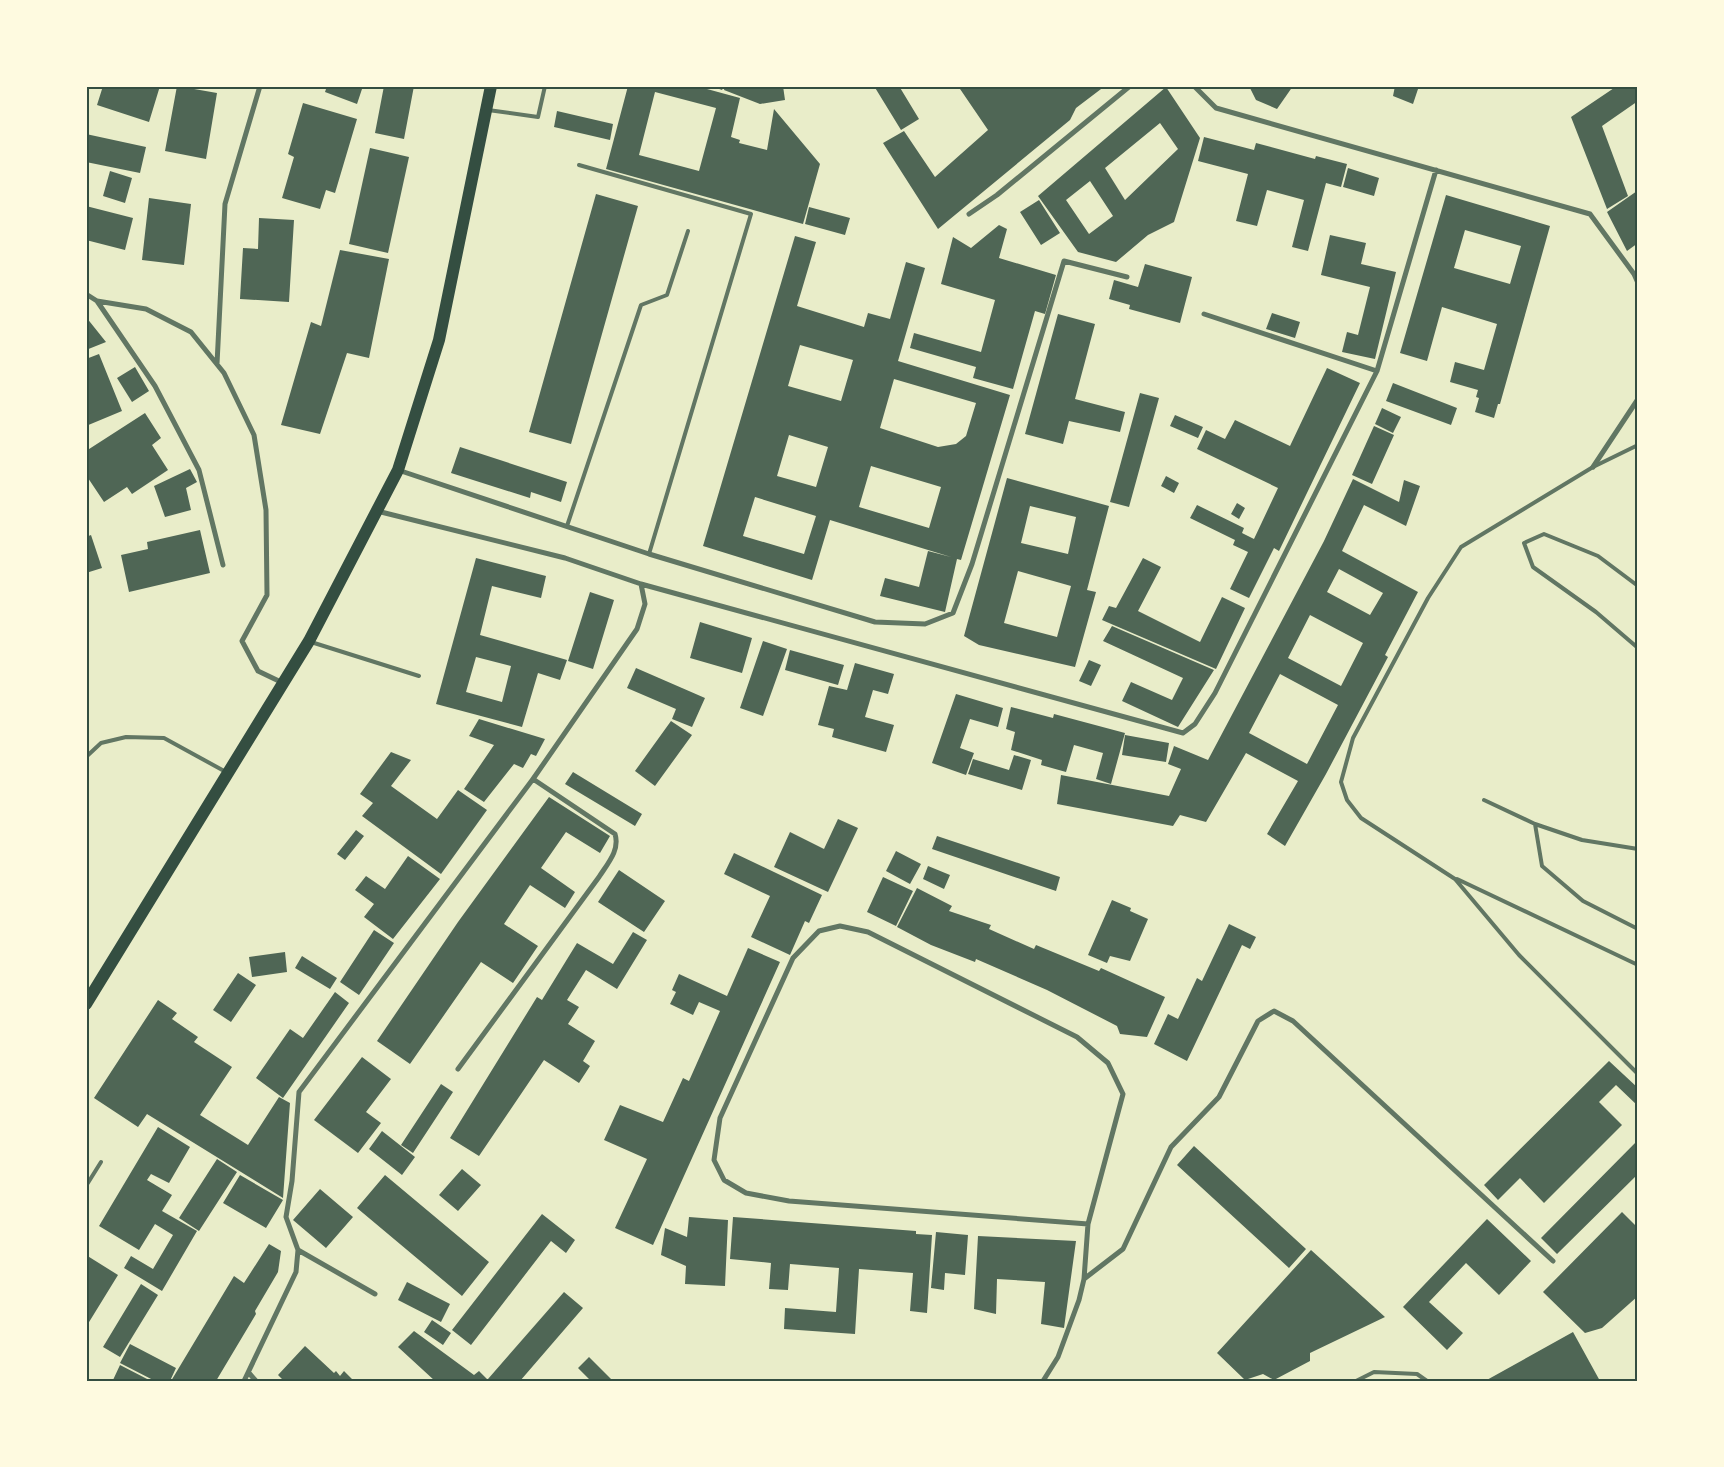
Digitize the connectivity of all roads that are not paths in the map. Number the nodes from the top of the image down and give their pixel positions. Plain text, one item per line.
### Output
1 (260, 86) edge
2 (491, 86) edge
3 (545, 86) edge
4 (1130, 86) edge
5 (1194, 86) edge
6 (486, 109) junction
7 (579, 165) dead end
8 (1436, 170) junction
9 (969, 214) dead end
10 (688, 231) dead end
11 (1127, 277) dead end
12 (1638, 283) edge
13 (86, 294) edge
14 (97, 301) junction
15 (1204, 314) dead end
16 (217, 364) junction
17 (1377, 370) junction
18 (1638, 399) edge
19 (1638, 445) edge
20 (1593, 467) junction
21 (398, 470) junction
22 (377, 511) junction
23 (567, 526) junction
24 (649, 554) junction
25 (223, 565) dead end
26 (641, 584) junction
27 (1638, 586) edge
28 (309, 641) junction
29 (1638, 648) edge
30 (419, 676) dead end
31 (284, 683) junction
32 (86, 757) edge
33 (228, 773) junction
34 (533, 779) junction
35 (1484, 800) dead end
36 (1535, 824) junction
37 (1638, 848) edge
38 (1455, 879) junction
39 (1638, 929) edge
40 (1638, 965) edge
41 (86, 1004) edge
42 (458, 1069) dead end
43 (1638, 1074) edge
44 (102, 1162) dead end
45 (86, 1186) edge
46 (1088, 1224) junction
47 (298, 1250) junction
48 (1553, 1261) dead end
49 (1084, 1279) junction
50 (375, 1294) dead end
51 (249, 1373) junction
52 (244, 1381) edge
53 (256, 1381) edge
54 (1043, 1381) edge
55 (1356, 1381) edge
56 (1427, 1381) edge

1 - 16 street
2 - 6 main road
3 - 6 lane
4 - 9 street
5 - 8 street
6 - 21 main road
7 - 24 lane
8 - 12 street
8 - 17 street
10 - 23 lane
11 - 24 street
13 - 14 street
14 - 16 street
14 - 25 street
15 - 17 street
16 - 31 street
17 - 26 street
18 - 20 street
19 - 20 lane
20 - 38 lane
21 - 22 main road
21 - 23 street
22 - 26 street
22 - 28 main road
23 - 24 street
26 - 34 street
27 - 29 lane
28 - 30 lane
28 - 31 main road
31 - 33 main road
32 - 33 lane
33 - 41 main road
34 - 42 street
34 - 47 street
35 - 36 lane
36 - 37 lane
36 - 39 lane
38 - 40 lane
38 - 43 lane
44 - 45 lane
46 - 46 street
46 - 49 street
47 - 50 street
47 - 51 street
48 - 49 street
49 - 54 street
51 - 52 street
51 - 53 street
55 - 56 lane

